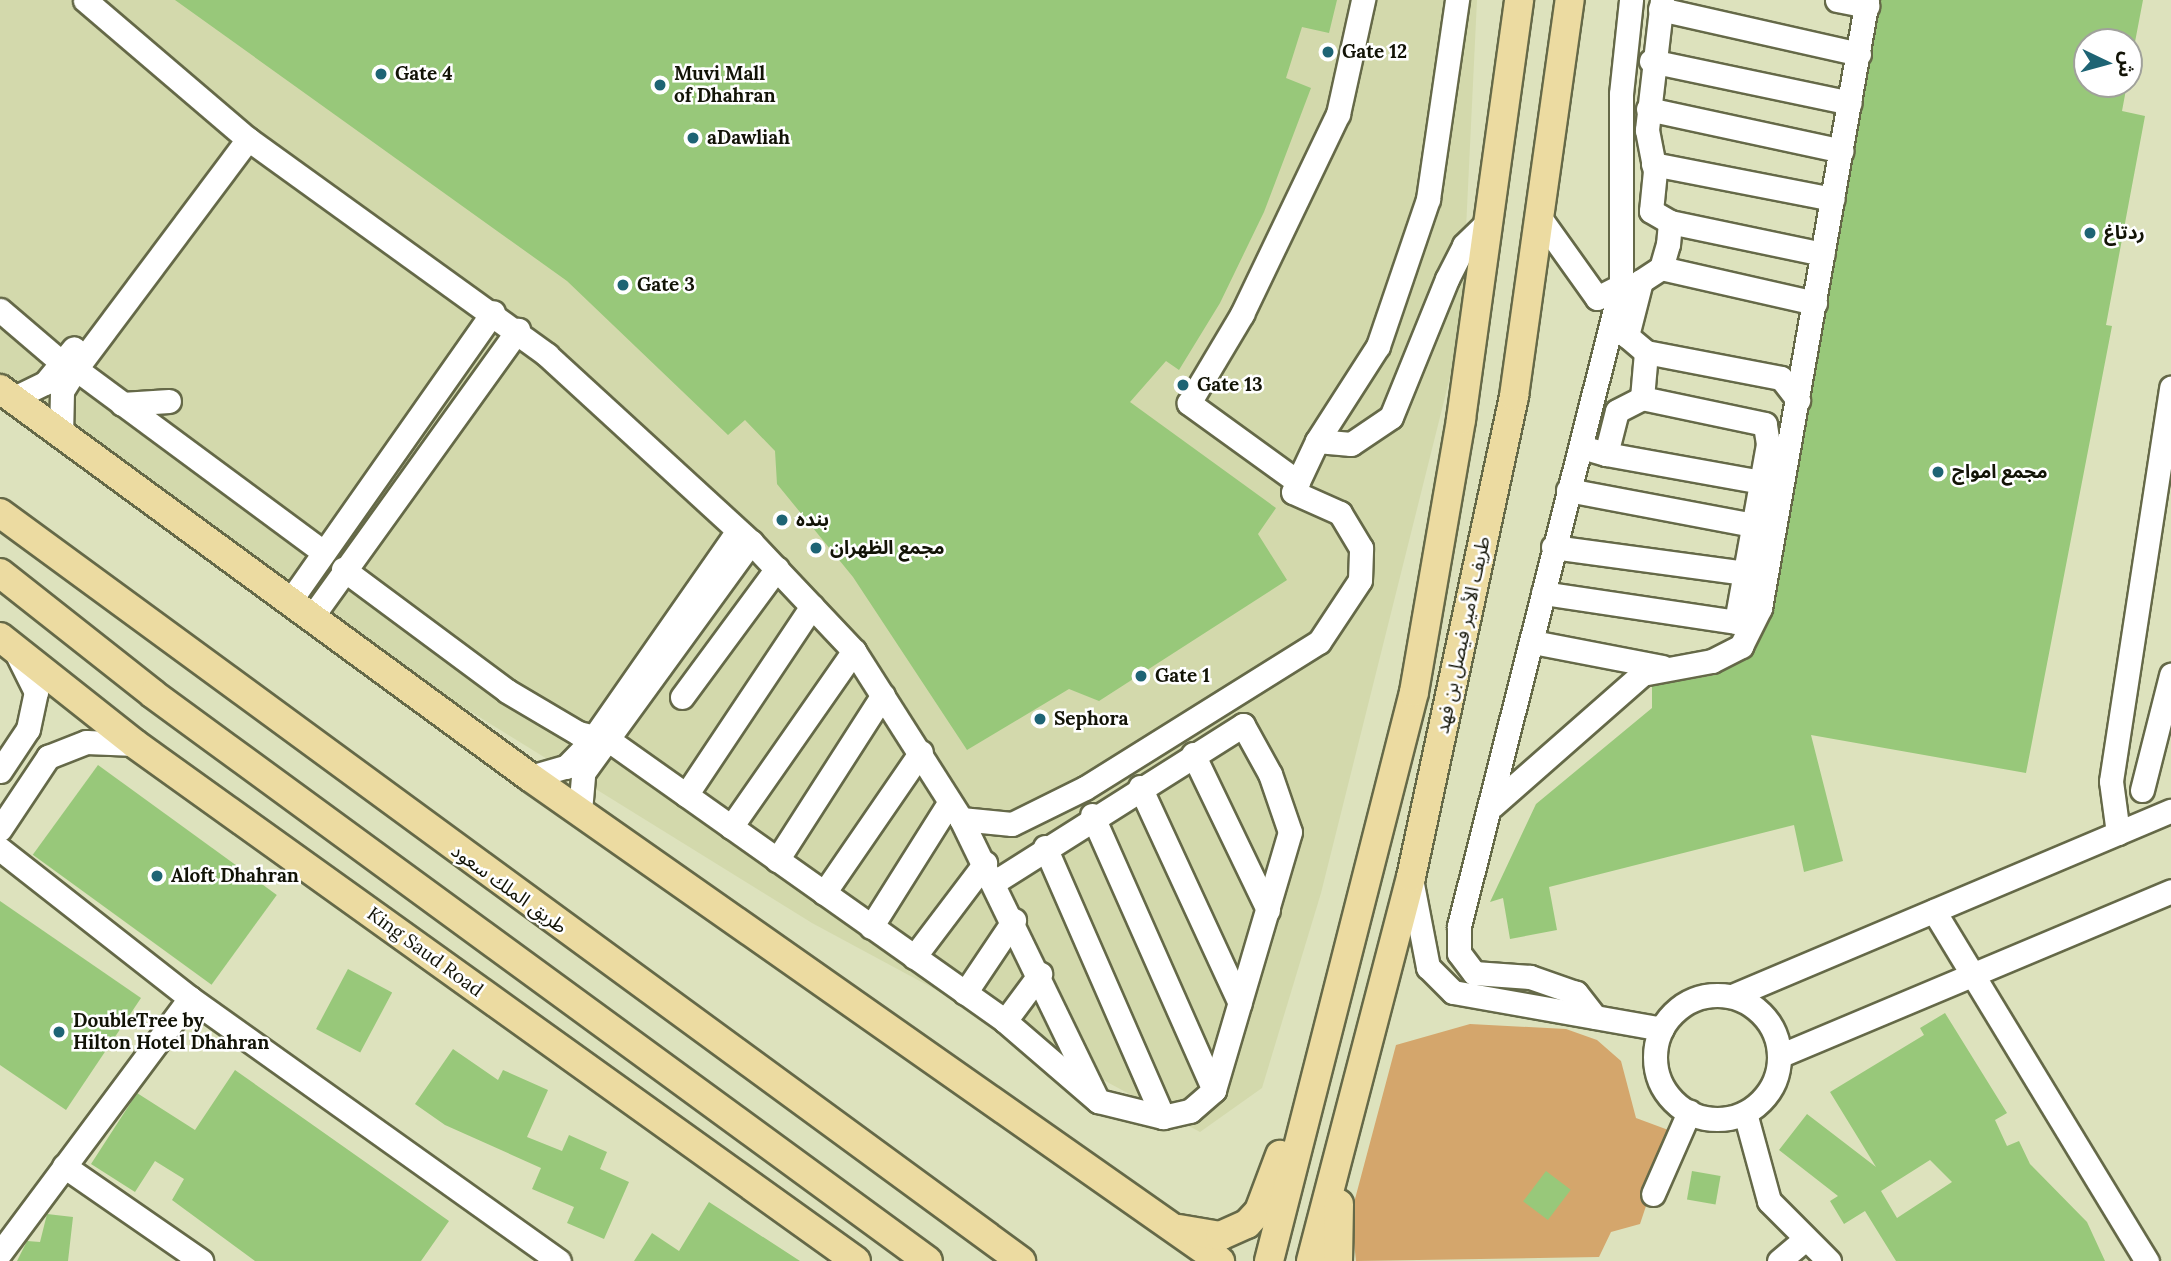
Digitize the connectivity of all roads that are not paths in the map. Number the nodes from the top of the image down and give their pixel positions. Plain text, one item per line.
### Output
1 (85, 0) edge
2 (1363, 0) edge
3 (1457, 0) edge
4 (1520, 0) edge
5 (1570, 0) edge
6 (1631, 0) edge
7 (1838, 0) edge
8 (1867, 3) edge
9 (1661, 5) edge
10 (1859, 54) junction
11 (1651, 61) junction
12 (1850, 103) junction
13 (1648, 109) junction
14 (242, 134) junction
15 (1842, 151) junction
16 (1653, 164) junction
17 (1833, 199) junction
18 (1540, 218) junction
19 (1490, 219) junction
20 (1670, 222) junction
21 (1824, 254) junction
22 (1661, 268) junction
23 (1620, 286) junction
24 (1815, 303) junction
25 (0, 310) edge
26 (493, 312) junction
27 (517, 330) junction
28 (1646, 352) junction
29 (69, 366) junction
30 (2171, 388) edge
31 (6, 394) edge
32 (1642, 398) junction
33 (1798, 400) junction
34 (169, 401) dead end
35 (122, 404) junction
36 (61, 436) junction
37 (1317, 441) junction
38 (1581, 447) junction
39 (1606, 454) junction
40 (1298, 482) junction
41 (1761, 482) junction
42 (1568, 490) junction
43 (0, 513) edge
44 (1754, 525) junction
45 (744, 537) junction
46 (1553, 547) junction
47 (323, 552) junction
48 (777, 568) junction
49 (343, 569) junction
50 (0, 573) edge
51 (1745, 573) junction
52 (1543, 593) junction
53 (812, 606) junction
54 (300, 609) junction
55 (1533, 642) junction
56 (7, 643) edge
57 (854, 651) junction
58 (1666, 668) junction
59 (2171, 675) edge
60 (883, 695) junction
61 (682, 697) dead end
62 (1223, 703) junction
63 (1243, 724) junction
64 (601, 741) junction
65 (135, 744) junction
66 (921, 752) junction
67 (1193, 754) junction
68 (0, 771) edge
69 (530, 777) junction
70 (1140, 787) junction
71 (2142, 790) dead end
72 (685, 795) junction
73 (1492, 806) junction
74 (580, 811) junction
75 (955, 811) junction
76 (2171, 811) edge
77 (1093, 815) junction
78 (731, 827) junction
79 (0, 829) edge
80 (2118, 833) junction
81 (1045, 847) junction
82 (0, 849) edge
83 (777, 860) junction
84 (990, 872) junction
85 (1411, 877) junction
86 (824, 893) junction
87 (2170, 893) edge
88 (1268, 910) junction
89 (1934, 911) junction
90 (1014, 920) junction
91 (871, 927) junction
92 (914, 957) junction
93 (1040, 974) junction
94 (1968, 976) junction
95 (965, 993) junction
96 (1732, 996) junction
97 (190, 998) junction
98 (1240, 1003) junction
99 (1595, 1017) junction
100 (1005, 1021) junction
101 (1329, 1028) junction
102 (1662, 1029) junction
103 (1779, 1056) junction
104 (1214, 1090) junction
105 (1098, 1101) junction
106 (1689, 1112) junction
107 (1745, 1113) junction
108 (1163, 1117) junction
109 (1347, 1126) junction
110 (65, 1166) junction
111 (1653, 1194) dead end
112 (1132, 1202) junction
113 (1167, 1225) junction
114 (1805, 1240) junction
115 (0, 1253) edge
116 (847, 1258) edge
117 (201, 1261) edge
118 (559, 1261) edge
119 (928, 1261) edge
120 (1021, 1261) edge
121 (1192, 1261) edge
122 (1220, 1261) edge
123 (1269, 1261) edge
124 (1311, 1261) edge
125 (1338, 1261) edge
126 (1779, 1261) edge
127 (1829, 1261) edge
128 (2147, 1261) edge

1 - 14 street
2 - 40 street
3 - 37 street
4 - 19 main road, طريف الأمير فيصل بن فهد
5 - 18 main road, طريف الأمير فيصل بن فهد
6 - 23 street
7 - 8 street
8 - 10 street
9 - 10 street
9 - 11 street
10 - 12 street
11 - 12 street
11 - 13 street
12 - 15 street
13 - 15 street
13 - 16 street
14 - 26 street
14 - 29 street
15 - 17 street
16 - 17 street
16 - 20 street
17 - 21 street
18 - 23 street
18 - 85 main road, طريف الأمير فيصل بن فهد
19 - 37 street
19 - 101 main road, طريف الأمير فيصل بن فهد
20 - 21 street
20 - 22 street
21 - 24 street
22 - 24 street
22 - 28 street
23 - 38 street
24 - 33 street
25 - 29 street
26 - 27 street
26 - 47 street
27 - 45 street
27 - 49 street
28 - 32 street
28 - 33 street
29 - 31 street
29 - 35 street
29 - 36 street
30 - 80 street
31 - 36 main road
32 - 39 street
32 - 41 street
33 - 58 street
34 - 35 street
35 - 47 street
36 - 54 main road
37 - 40 street
38 - 39 street
38 - 42 street
39 - 41 street
40 - 62 street
41 - 44 street
42 - 44 street
42 - 46 street
43 - 120 main road, طريق الملك سعود
44 - 51 street
45 - 48 street
45 - 64 street
46 - 51 street
46 - 52 street
47 - 54 street
48 - 53 street
48 - 61 street
49 - 54 street
49 - 64 street
50 - 119 main road
51 - 52 street
52 - 55 street
53 - 57 street
53 - 72 street
54 - 69 main road
55 - 58 street
55 - 73 street
56 - 65 main road, King Saud Road
56 - 68 street
57 - 60 street
57 - 78 street
58 - 73 street
59 - 71 street
60 - 66 street
60 - 83 street
62 - 63 street
62 - 75 street
63 - 67 street
63 - 88 street
64 - 69 street
64 - 72 street
64 - 74 street
65 - 79 street
65 - 116 main road, King Saud Road
66 - 75 street
66 - 86 street
67 - 70 street
67 - 88 street
69 - 74 main road
70 - 77 street
70 - 98 street
72 - 78 street
73 - 99 street
74 - 112 main road
75 - 84 street
75 - 91 street
76 - 80 street
77 - 81 street
77 - 104 street
78 - 83 street
80 - 89 street
81 - 84 street
81 - 108 street
82 - 97 street
83 - 86 street
84 - 90 street
84 - 92 street
85 - 99 street
85 - 109 main road, طريف الأمير فيصل بن فهد
86 - 91 street
87 - 94 street
88 - 98 street
89 - 94 street
89 - 96 street
90 - 93 street
90 - 95 street
91 - 92 street
92 - 95 street
93 - 100 street
93 - 105 street
94 - 103 street
94 - 128 street
95 - 100 street
96 - 102 street
96 - 103 street
97 - 110 street
97 - 118 street
98 - 104 street
99 - 102 street
100 - 105 street
101 - 113 main road
101 - 123 main road, طريف الأمير فيصل بن فهد
102 - 106 street
103 - 107 street
104 - 108 street
105 - 108 street
106 - 107 street
106 - 111 street
107 - 114 street
109 - 124 main road, طريف الأمير فيصل بن فهد
109 - 125 main road
110 - 115 street
110 - 117 street
112 - 113 main road
112 - 121 main road
113 - 122 main road
114 - 126 street
114 - 127 street

